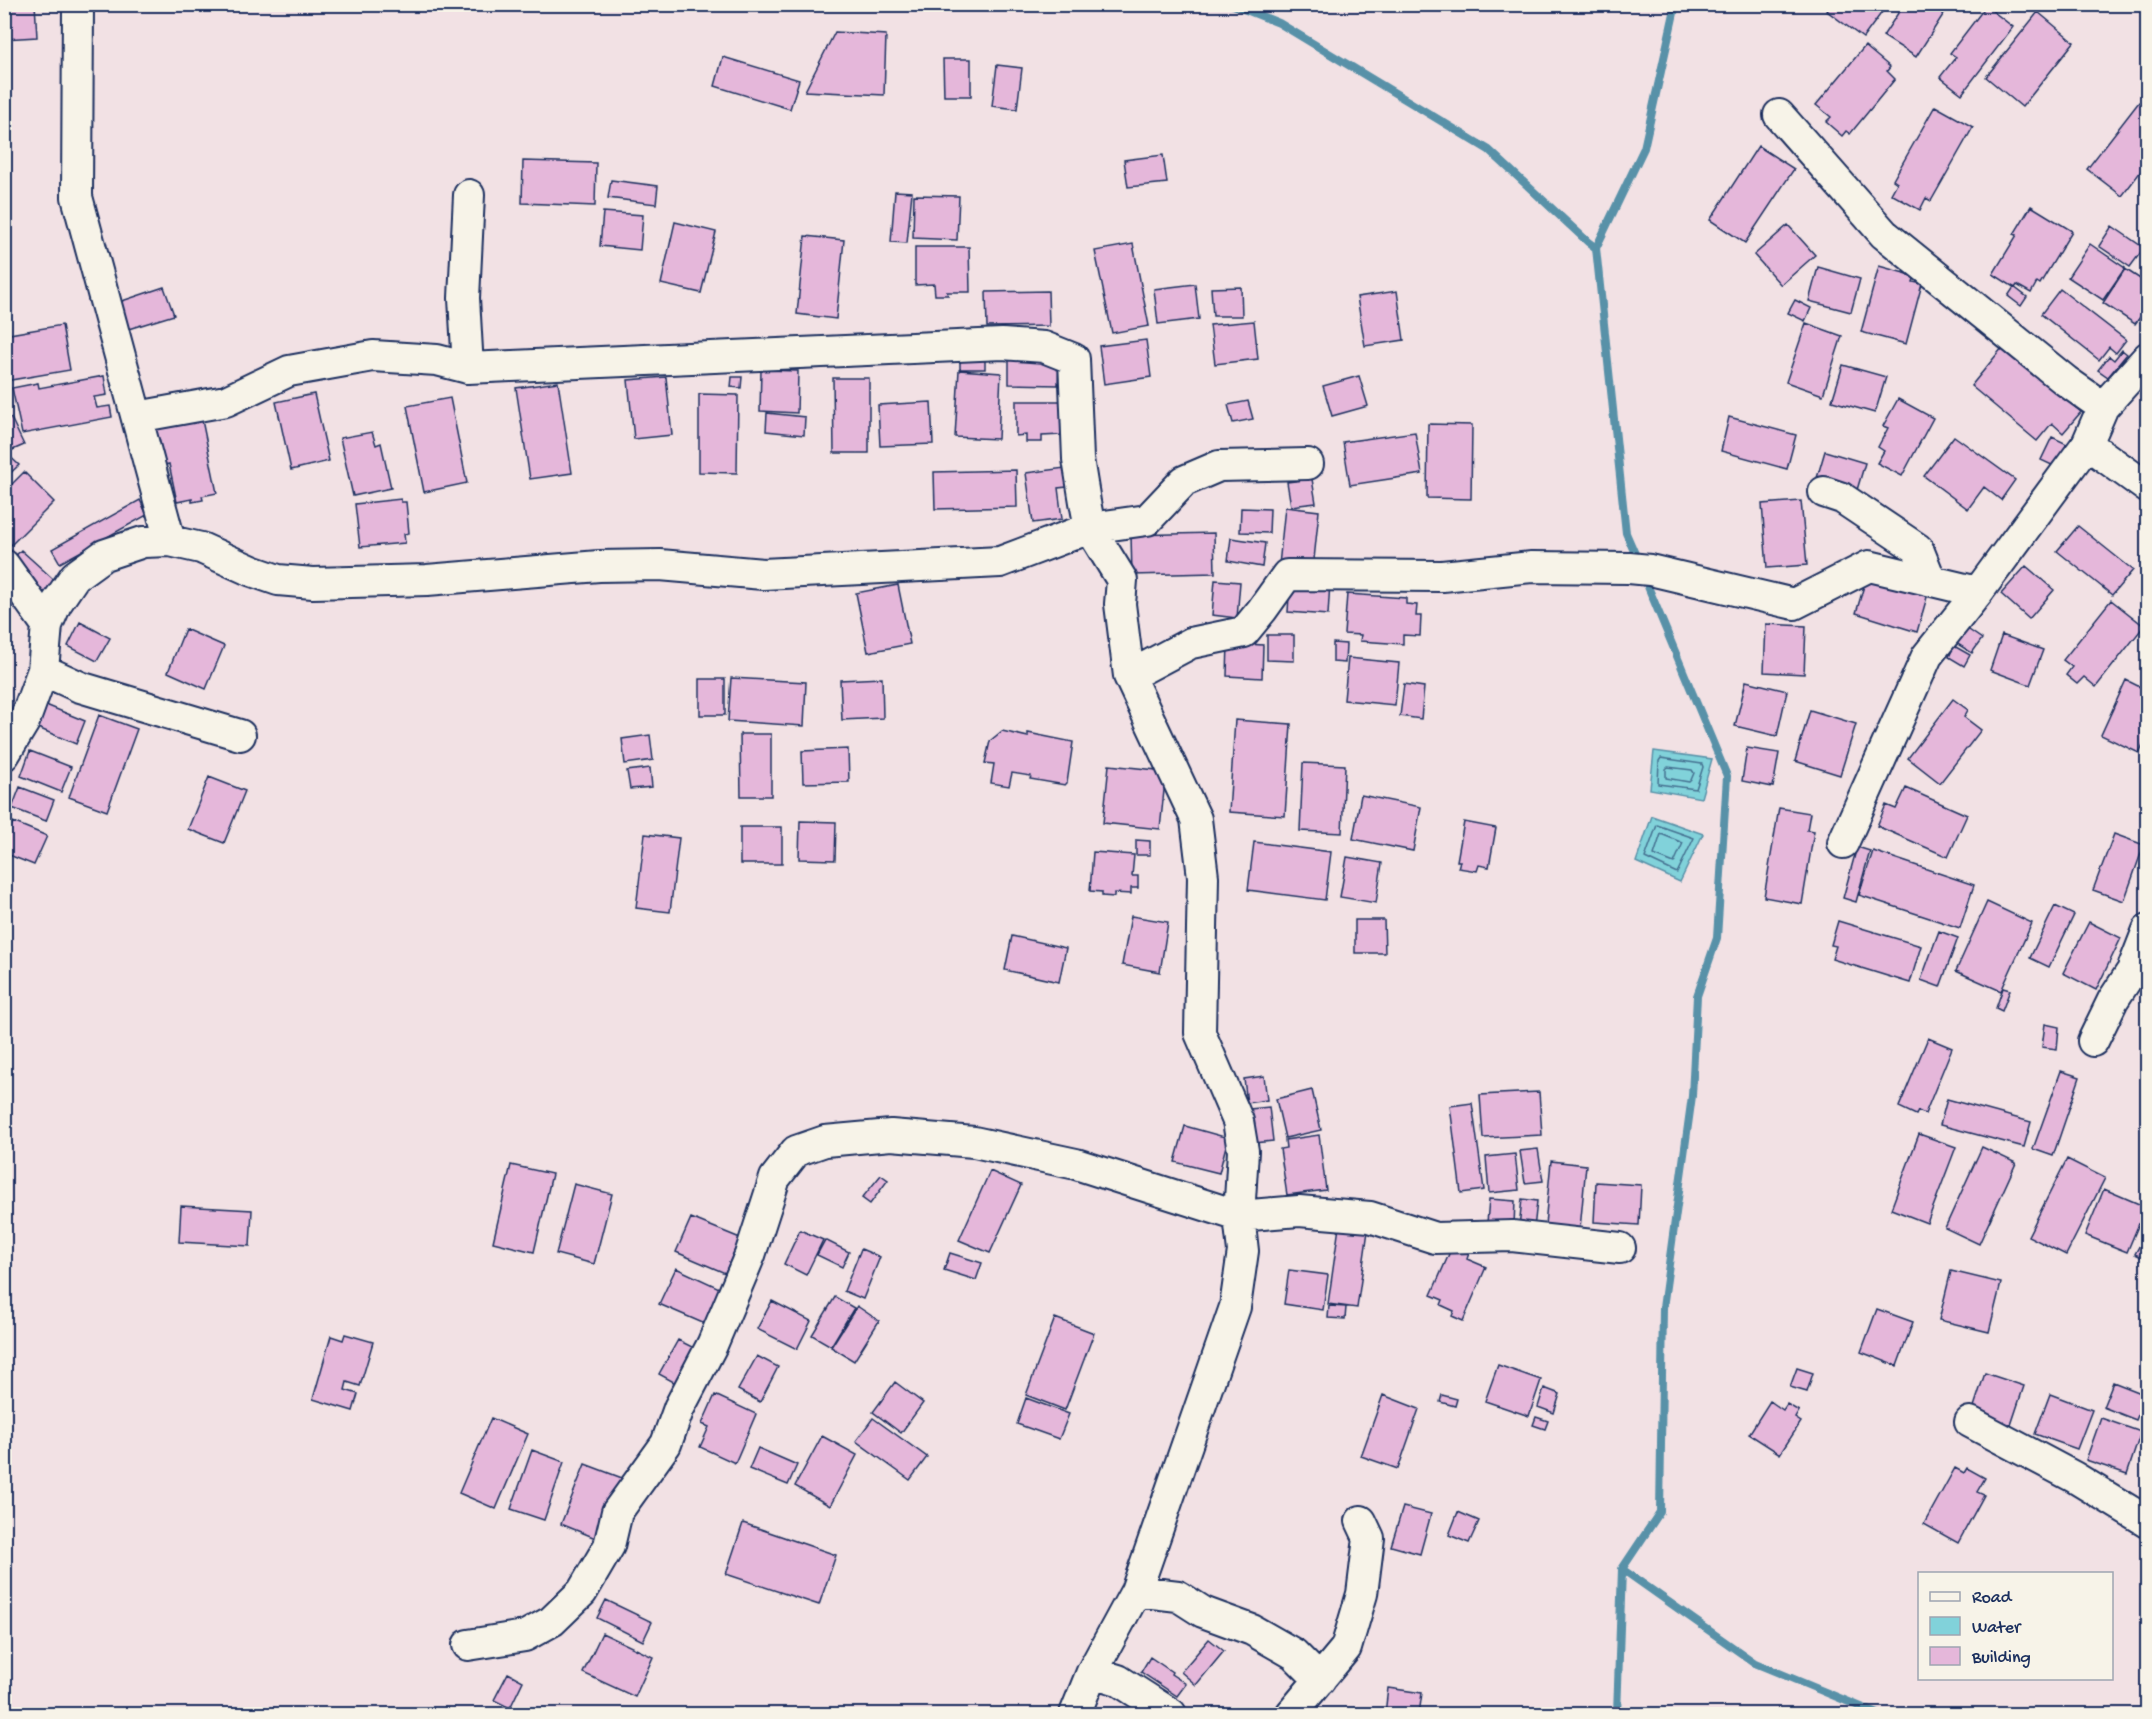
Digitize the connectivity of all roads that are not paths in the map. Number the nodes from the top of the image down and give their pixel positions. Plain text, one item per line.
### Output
1 (78, 4) edge
2 (1779, 115) dead end
3 (469, 195) dead end
4 (2148, 357) edge
5 (468, 368) junction
6 (2103, 407) junction
7 (137, 417) junction
8 (2087, 444) junction
9 (1308, 464) dead end
10 (2148, 488) edge
11 (1824, 492) dead end
12 (1090, 528) junction
13 (170, 541) junction
14 (4, 565) edge
15 (1930, 579) junction
16 (1978, 592) junction
17 (47, 625) junction
18 (43, 670) junction
19 (1129, 676) junction
20 (240, 735) dead end
21 (4, 756) edge
22 (1843, 843) dead end
23 (2148, 930) edge
24 (2092, 1041) dead end
25 (1239, 1216) junction
26 (1620, 1248) dead end
27 (1970, 1422) dead end
28 (1362, 1521) dead end
29 (2148, 1522) edge
30 (1136, 1591) junction
31 (468, 1645) dead end
32 (1092, 1672) junction
33 (1320, 1680) junction
34 (1075, 1714) edge
35 (1171, 1714) edge
36 (1291, 1714) edge

1 - 7 street
2 - 6 street
3 - 5 street
4 - 6 street
5 - 7 street
5 - 12 street
6 - 8 street
7 - 13 street
8 - 10 street
8 - 16 street
9 - 12 street
11 - 15 street
12 - 13 street
12 - 19 street
13 - 17 street
14 - 17 street
15 - 16 street
15 - 19 street
16 - 22 street
17 - 18 street
18 - 20 street
18 - 21 street
19 - 25 street
23 - 24 street
25 - 26 street
25 - 30 street
25 - 31 street
27 - 29 street
28 - 33 street
30 - 32 street
30 - 33 street
32 - 34 street
32 - 35 street
33 - 36 street

